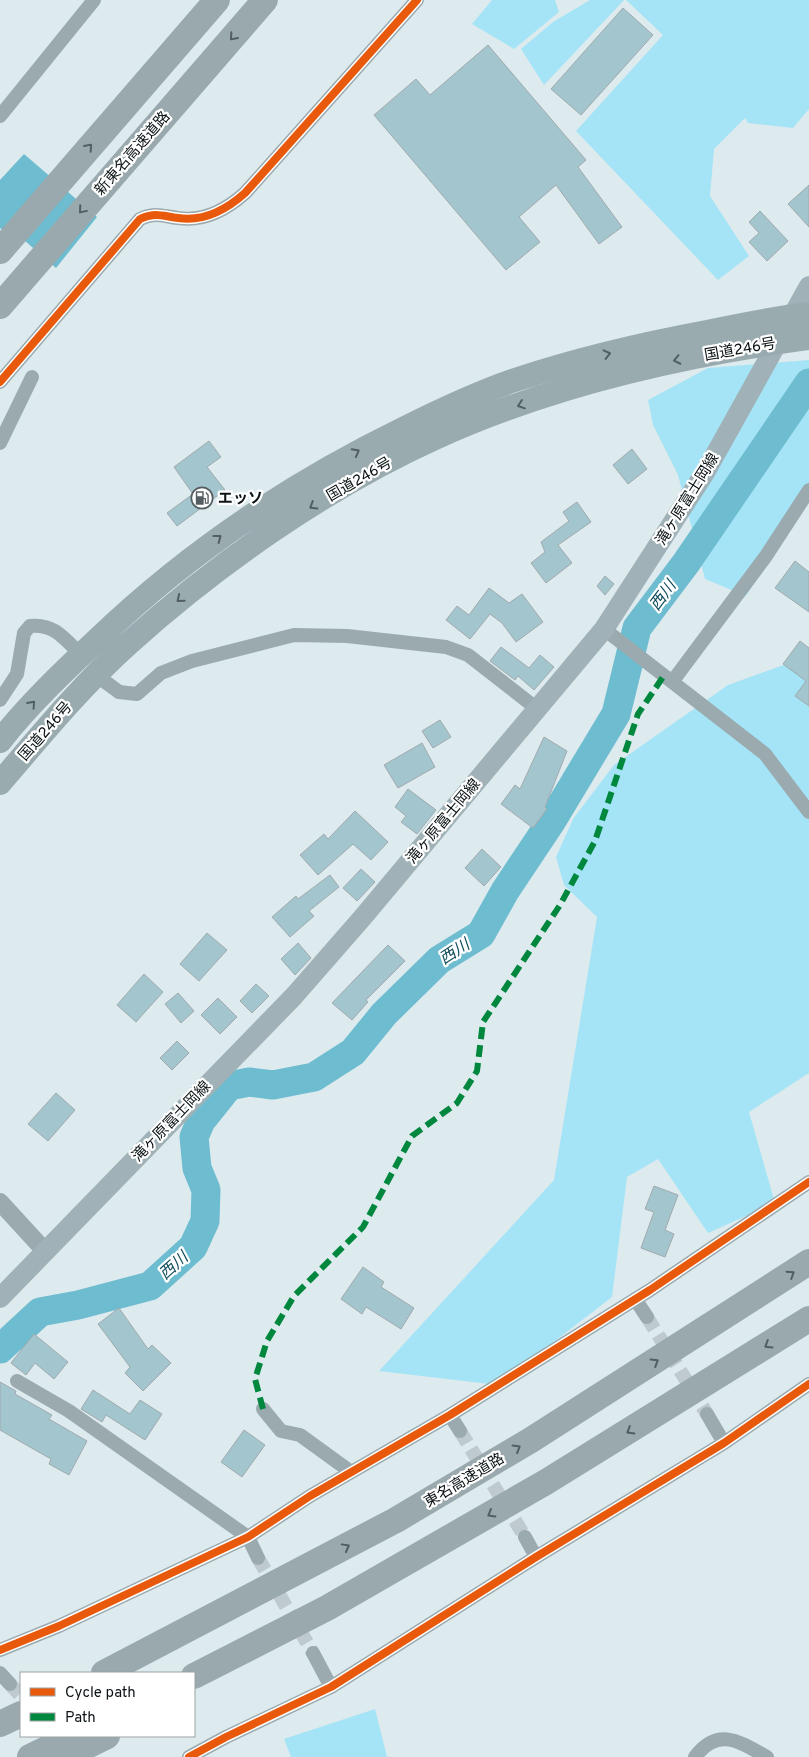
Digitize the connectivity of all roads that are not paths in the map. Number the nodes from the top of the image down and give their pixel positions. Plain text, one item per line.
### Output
1 (94, 0) edge
2 (217, 0) edge
3 (265, 0) edge
4 (417, 0) edge
5 (0, 116) edge
6 (0, 251) edge
7 (809, 286) edge
8 (0, 306) edge
9 (801, 314) edge
10 (794, 340) edge
11 (32, 377) dead end
12 (0, 382) edge
13 (0, 443) edge
14 (809, 490) edge
15 (604, 629) junction
16 (81, 655) junction
17 (96, 675) junction
18 (668, 680) junction
19 (1, 698) edge
20 (536, 708) junction
21 (0, 741) edge
22 (0, 783) edge
23 (809, 812) edge
24 (809, 1182) edge
25 (0, 1202) edge
26 (44, 1250) junction
27 (809, 1262) edge
28 (0, 1298) edge
29 (635, 1299) junction
30 (646, 1318) tunnel mouth
31 (809, 1319) edge
32 (17, 1381) dead end
33 (809, 1384) edge
34 (263, 1409) dead end
35 (707, 1414) tunnel mouth
36 (450, 1415) junction
37 (460, 1431) tunnel mouth
38 (724, 1443) junction
39 (351, 1472) junction
40 (248, 1537) junction
41 (526, 1537) tunnel mouth
42 (536, 1557) junction
43 (258, 1558) tunnel mouth
44 (303, 1570) junction
45 (327, 1608) junction
46 (0, 1650) edge
47 (313, 1654) tunnel mouth
48 (85, 1672) edge
49 (106, 1672) edge
50 (0, 1673) edge
51 (195, 1675) edge
52 (195, 1684) edge
53 (331, 1687) junction
54 (16, 1692) edge
55 (0, 1709) edge
56 (20, 1714) edge
57 (0, 1724) edge
58 (71, 1737) edge
59 (105, 1737) edge
60 (30, 1757) edge
61 (65, 1757) edge
62 (189, 1757) edge
63 (695, 1757) edge
64 (767, 1757) edge

1 - 5 street
6 -> 2 highway
3 -> 8 highway, 新東名高速道路
4 - 12 street
7 - 9 main road, 滝ヶ原富士岡線
9 - 10 main road, 滝ヶ原富士岡線
16 -> 9 highway, 国道246号
10 - 15 main road, 滝ヶ原富士岡線
10 -> 17 highway, 国道246号
11 - 13 street
14 - 18 street
15 - 18 street
15 - 20 main road, 滝ヶ原富士岡線
16 - 19 street
21 -> 16 highway, 国道246号
17 - 20 street
17 - 22 highway, 国道246号
18 - 23 street
20 - 26 main road, 滝ヶ原富士岡線
24 - 29 street
25 - 26 street
26 - 28 main road, 滝ヶ原富士岡線
44 -> 27 highway, 東名高速道路
29 - 30 street
29 - 36 street
31 -> 45 highway
32 - 40 street
33 - 38 street
34 - 39 street
35 - 38 street
36 - 37 street
36 - 39 street
38 - 42 street
39 - 40 street
40 - 43 street
40 - 46 street
41 - 42 street
42 - 53 street
44 - 48 highway
44 - 49 highway, 東名高速道路
45 - 51 highway
45 - 52 highway
47 - 53 street
50 - 54 street
53 - 62 street
54 - 55 highway
56 - 57 highway
58 - 60 highway
59 - 61 highway
63 - 64 street

